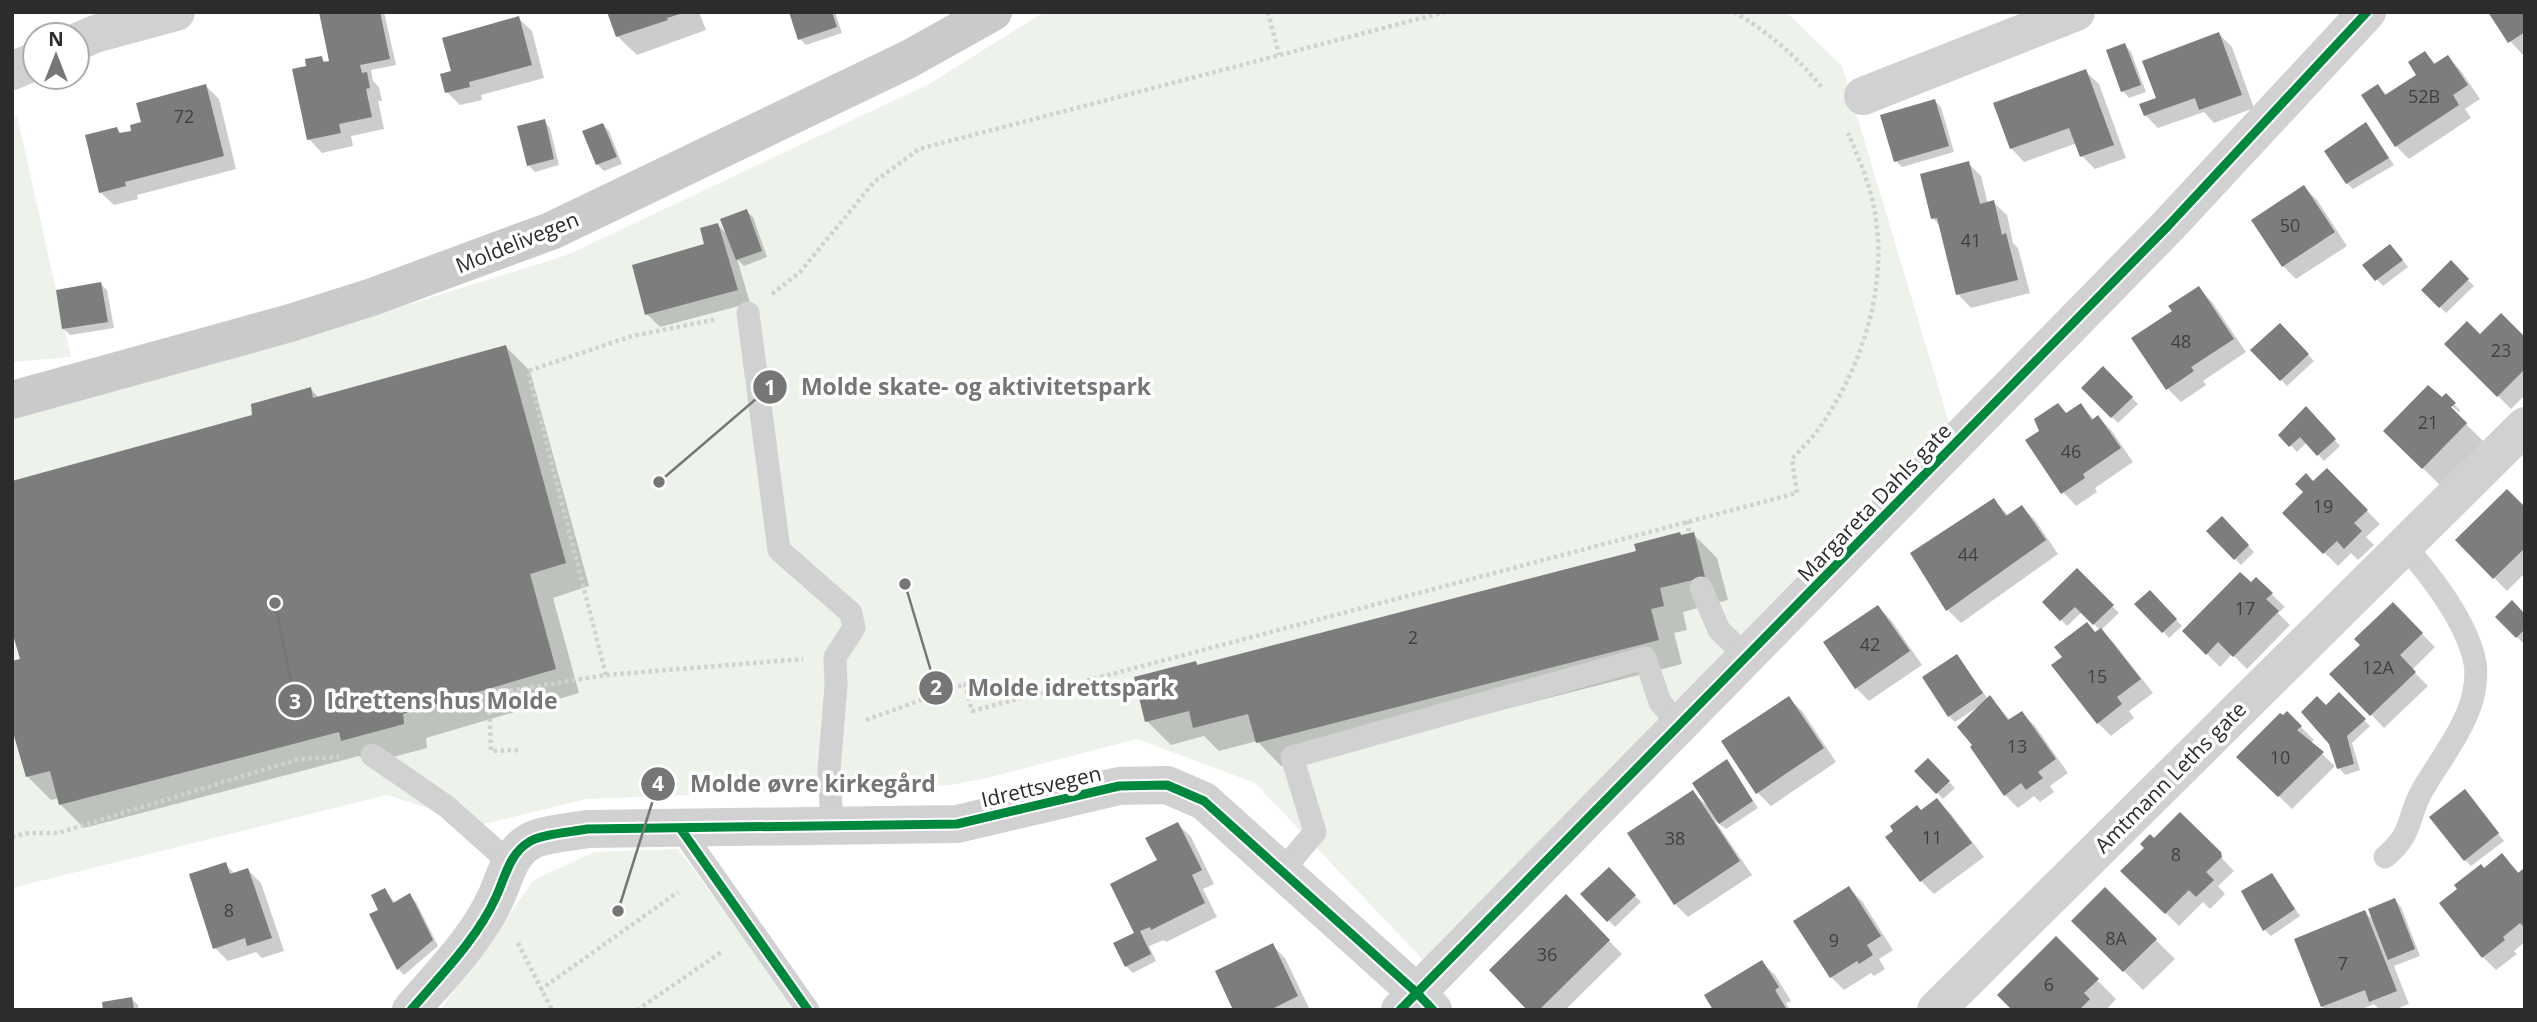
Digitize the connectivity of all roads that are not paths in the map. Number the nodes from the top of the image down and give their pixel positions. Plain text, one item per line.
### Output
1 (176, 12) edge
2 (993, 12) edge
3 (2076, 12) edge
4 (2367, 12) edge
5 (91, 36) edge
6 (1845, 106) road end
7 (748, 313) road end
8 (12, 400) edge
9 (2525, 426) edge
10 (2403, 545) junction
11 (1701, 588) dead end
12 (1746, 656) junction
13 (1679, 725) junction
14 (372, 755) road end
15 (832, 826) junction
16 (680, 828) junction
17 (2385, 857) dead end
18 (1282, 871) junction
19 (503, 881) junction
20 (1417, 1004) edge
21 (411, 1010) edge
22 (808, 1010) edge
23 (1936, 1010) edge

1 - 5 street
2 - 8 main road, Moldelivegen
3 - 6 street
4 - 12 street, Margareta Dahls gate
7 - 15 lane
9 - 10 street, Amtmann Leths gate
10 - 17 lane
10 - 23 street, Amtmann Leths gate
11 - 12 lane
12 - 13 street, Margareta Dahls gate
13 - 18 lane
13 - 20 street, Margareta Dahls gate
14 - 19 lane
15 - 16 street, Idrettsvegen
15 - 18 street, Idrettsvegen
16 - 19 street, Idrettsvegen
16 - 22 lane
18 - 20 street, Idrettsvegen
19 - 21 street, Idrettsvegen

